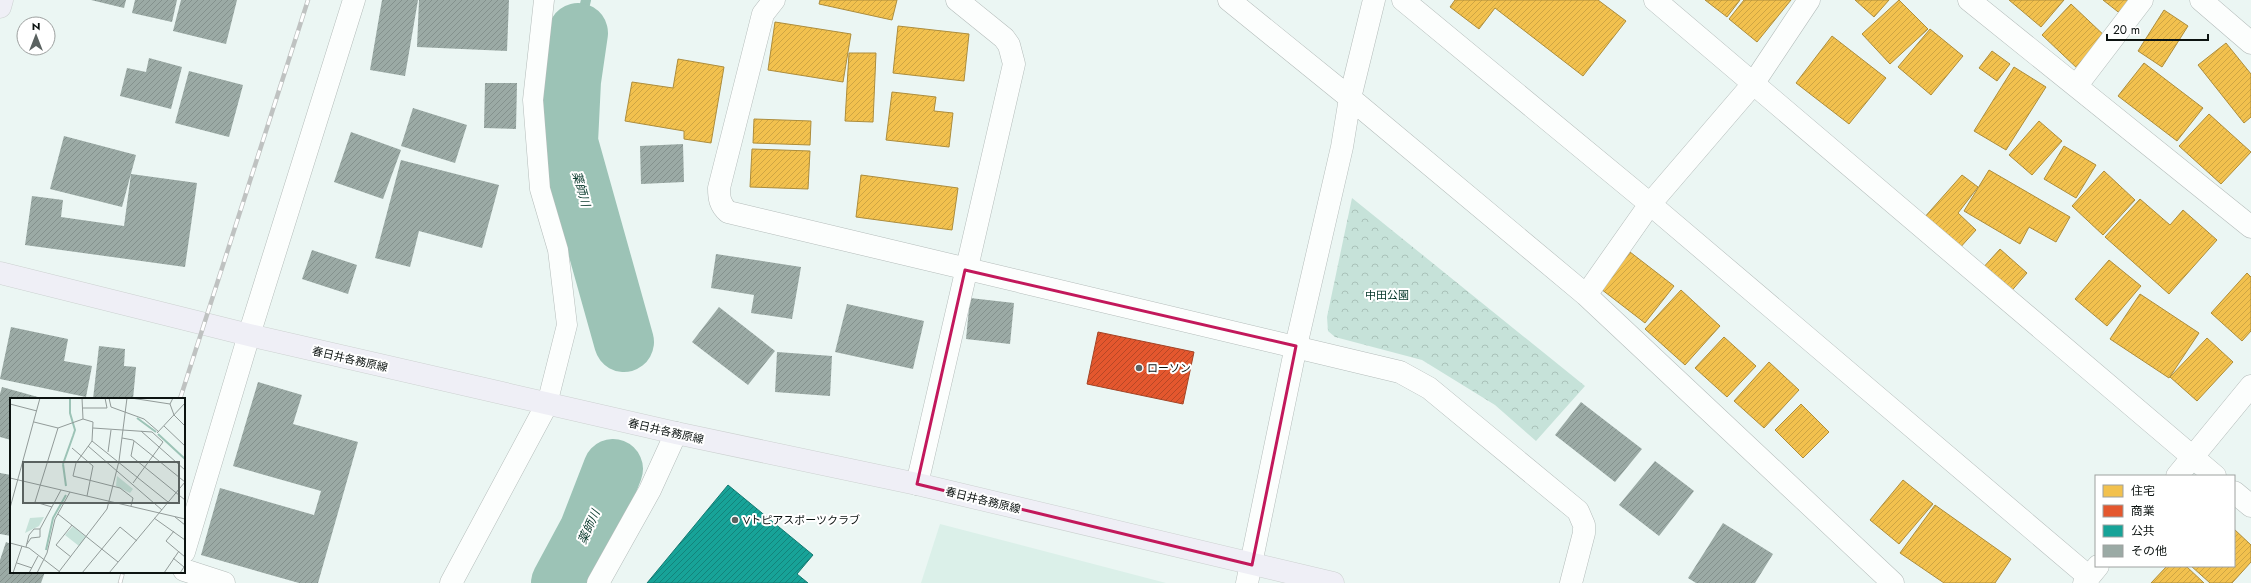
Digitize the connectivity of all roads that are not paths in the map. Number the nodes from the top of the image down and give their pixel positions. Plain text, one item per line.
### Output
1 (2, 0) edge
2 (354, 0) edge
3 (544, 0) edge
4 (774, 0) edge
5 (957, 0) edge
6 (1228, 0) edge
7 (1374, 0) edge
8 (1403, 0) edge
9 (1655, 0) edge
10 (1809, 0) edge
11 (1969, 0) edge
12 (2142, 0) edge
13 (2201, 0) edge
14 (0, 7) edge
15 (2251, 43) edge
16 (1752, 84) junction
17 (2077, 85) junction
18 (1350, 98) junction
19 (1650, 204) junction
20 (2251, 227) edge
21 (965, 270) junction
22 (0, 273) edge
23 (1586, 295) junction
24 (248, 335) junction
25 (1296, 346) junction
26 (2251, 386) edge
27 (547, 404) junction
28 (676, 433) junction
29 (2193, 458) junction
30 (2178, 475) edge
31 (2214, 475) edge
32 (917, 484) junction
33 (2235, 493) edge
34 (2251, 506) edge
35 (185, 549) edge
36 (185, 570) edge
37 (1250, 574) edge
38 (2091, 575) edge
39 (224, 583) edge
40 (451, 583) edge
41 (598, 583) edge
42 (1333, 583) edge
43 (1572, 583) edge
44 (1893, 583) edge

1 - 14 main road
2 - 24 street
3 - 27 lane
4 - 21 street
5 - 21 street
6 - 18 street
7 - 18 street
8 - 19 street
9 - 16 street
10 - 16 street
11 - 17 street
12 - 17 street
13 - 15 street
16 - 19 street
16 - 29 street
17 - 20 street
18 - 23 street
18 - 25 street
19 - 23 street
19 - 38 street
21 - 25 street
21 - 32 street
22 - 24 main road, 春日井各務原線
23 - 44 street
24 - 27 main road, 春日井各務原線
24 - 35 street
25 - 37 street
25 - 43 street
26 - 29 street
27 - 28 main road, 春日井各務原線
27 - 40 street
28 - 32 main road, 春日井各務原線
28 - 41 street
29 - 30 street
29 - 31 street
32 - 37 main road, 春日井各務原線
33 - 34 street
36 - 39 street
37 - 42 main road, 春日井各務原線

